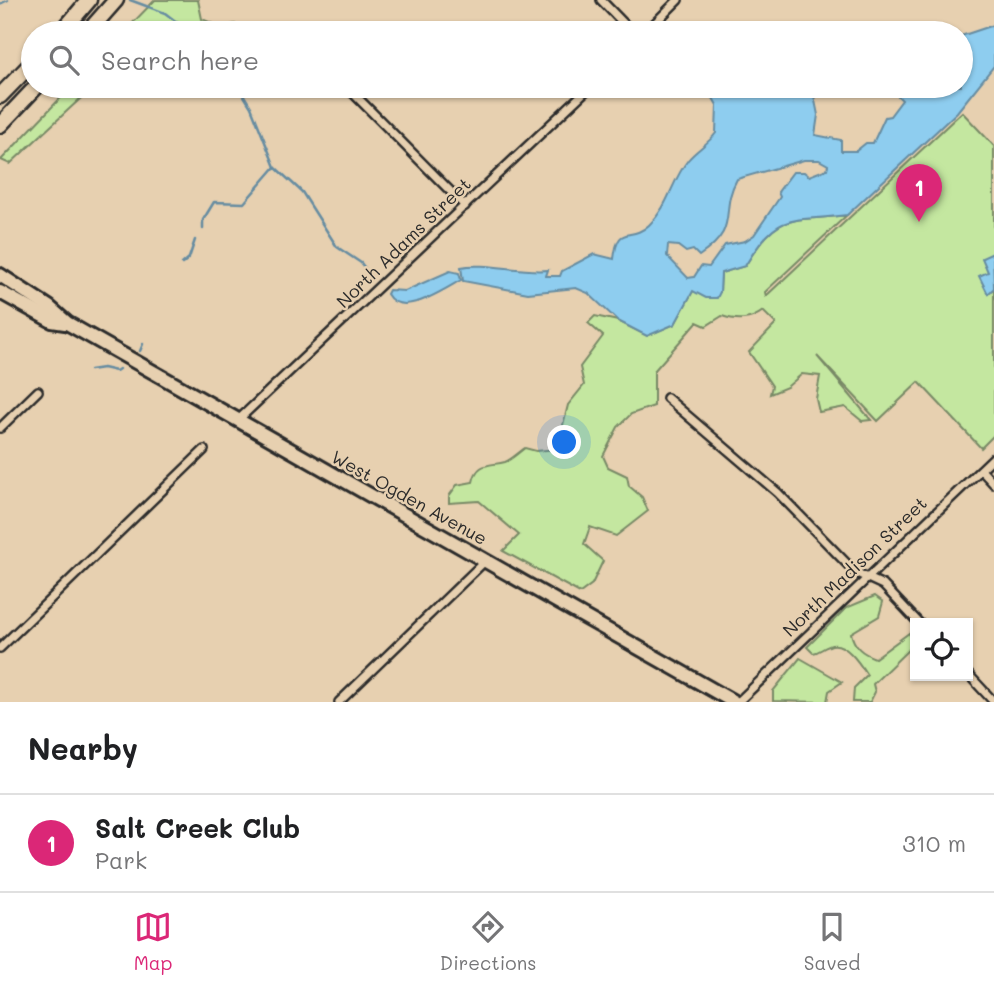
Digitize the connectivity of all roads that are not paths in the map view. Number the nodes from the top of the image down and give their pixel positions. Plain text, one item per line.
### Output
1 (89, 0) edge
2 (116, 0) edge
3 (601, 0) edge
4 (678, 0) edge
5 (71, 21) edge
6 (98, 21) edge
7 (621, 21) edge
8 (657, 21) edge
9 (21, 74) edge
10 (0, 96) edge
11 (26, 98) edge
12 (358, 98) edge
13 (578, 98) edge
14 (0, 125) edge
15 (465, 206) junction
16 (0, 275) edge
17 (0, 292) edge
18 (67, 323) junction
19 (38, 391) dead end
20 (667, 398) dead end
21 (237, 421) junction
22 (0, 428) edge
23 (204, 450) dead end
24 (994, 457) edge
25 (981, 470) junction
26 (994, 484) edge
27 (485, 561) junction
28 (866, 578) junction
29 (914, 618) edge
30 (0, 648) edge
31 (973, 679) edge
32 (339, 702) edge
33 (736, 702) edge
34 (994, 702) edge

1 - 5 highway
2 - 6 highway
3 - 7 street
4 - 8 street
9 - 10 highway
11 - 14 highway
12 - 15 street
13 - 15 street, North Adams Street
15 - 21 street, North Adams Street
16 - 18 main road, West Ogden Avenue
17 - 18 main road, West Ogden Avenue
18 - 21 main road, West Ogden Avenue
19 - 22 street
20 - 28 street
21 - 27 main road, West Ogden Avenue
23 - 30 street
24 - 25 street, North Madison Street
25 - 26 street
25 - 28 street, North Madison Street
27 - 32 street
27 - 33 main road, West Ogden Avenue
28 - 29 street
28 - 33 street, North Madison Street
31 - 34 street

